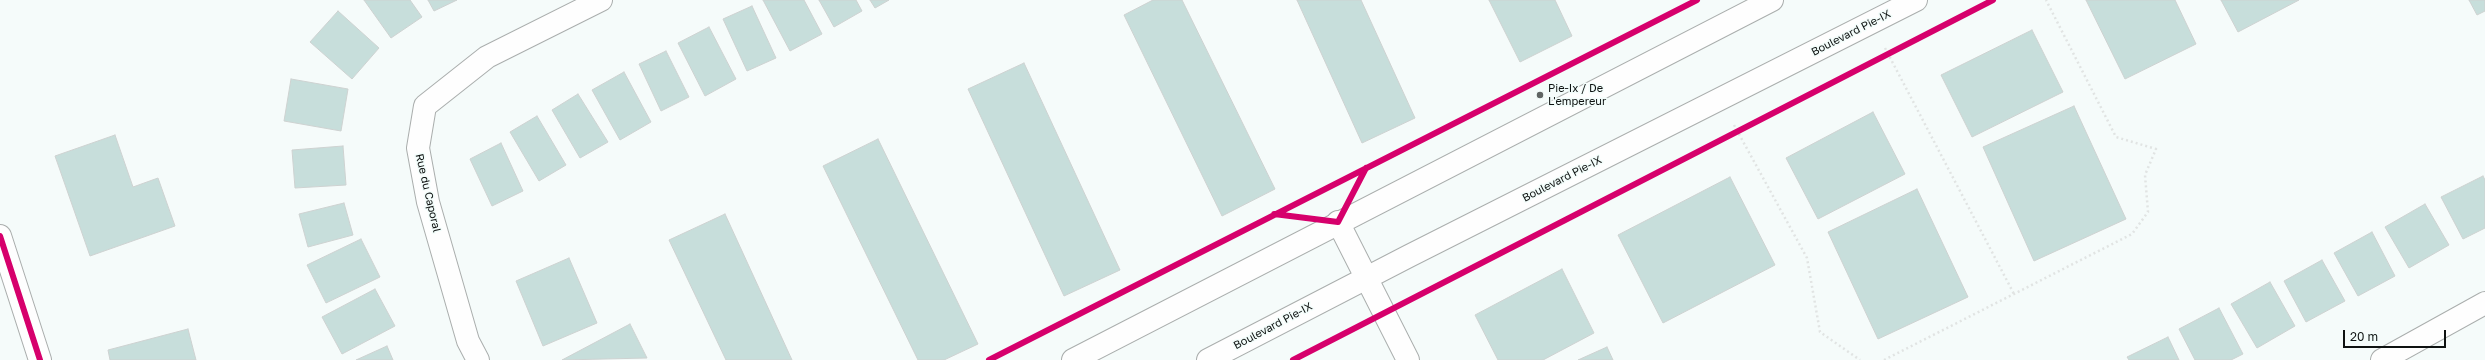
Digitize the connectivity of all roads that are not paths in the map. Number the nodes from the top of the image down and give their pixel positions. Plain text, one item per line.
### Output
1 (601, 0) edge
2 (1772, 0) edge
3 (1916, 0) edge
4 (1338, 222) junction
5 (0, 236) edge
6 (1366, 278) junction
7 (2485, 303) edge
8 (40, 360) edge
9 (478, 360) edge
10 (1073, 360) edge
11 (1208, 360) edge
12 (1408, 360) edge
13 (2382, 360) edge

1 - 9 street, Rue du Caporal
2 - 4 street
3 - 6 street, Boulevard Pie-IX
4 - 6 street
4 - 10 street
5 - 8 street
6 - 11 street, Boulevard Pie-IX
6 - 12 street
7 - 13 street

